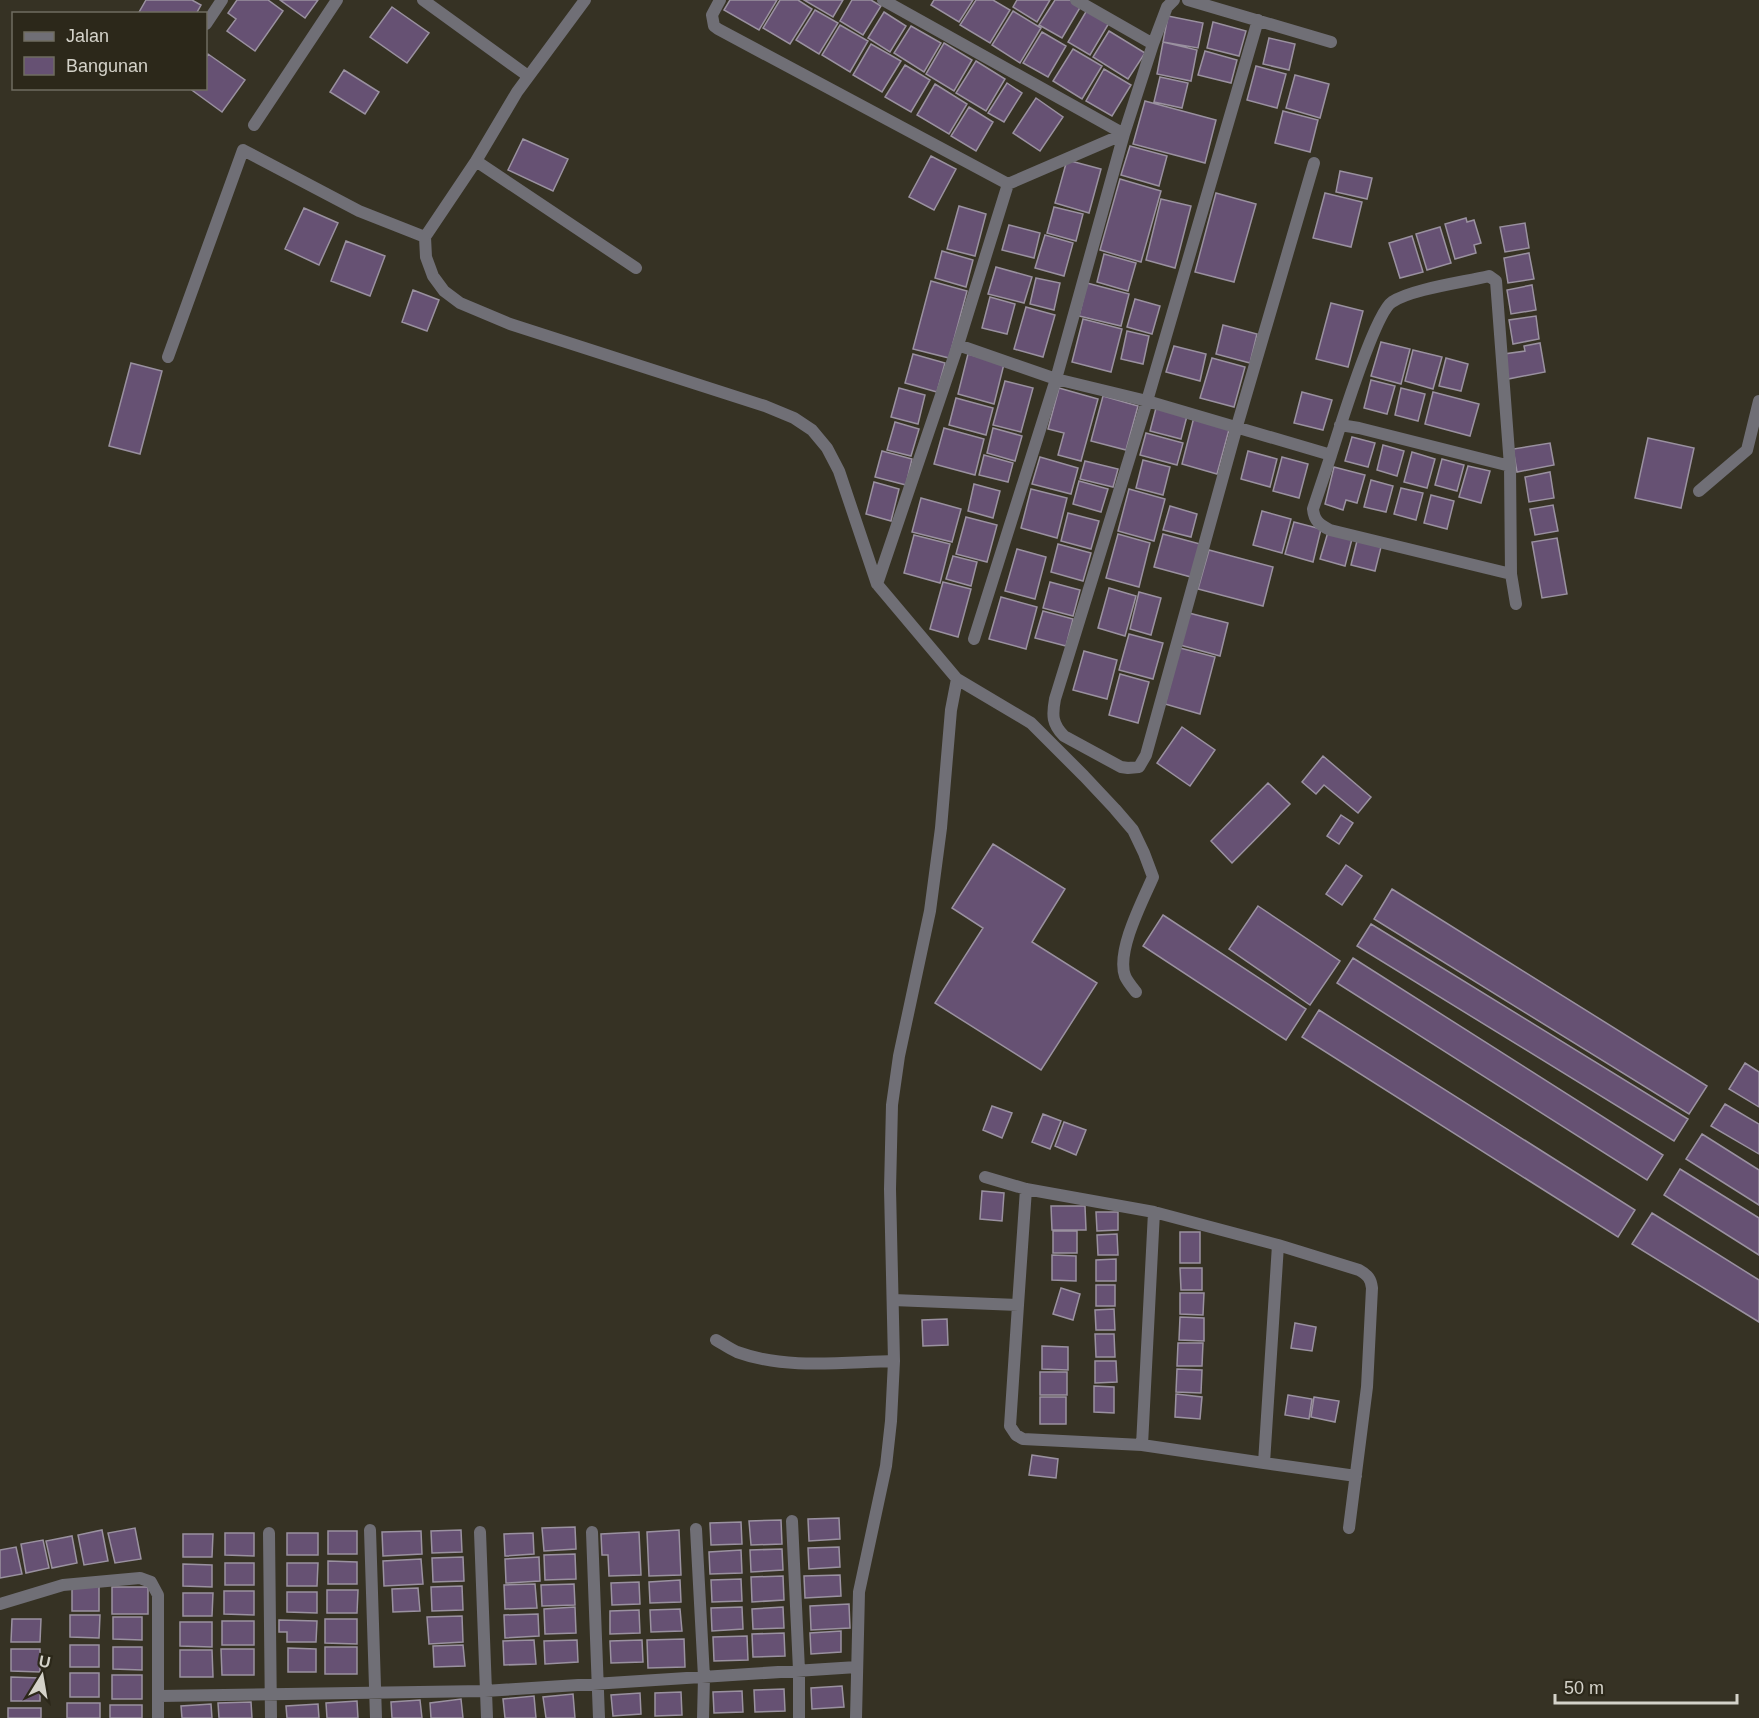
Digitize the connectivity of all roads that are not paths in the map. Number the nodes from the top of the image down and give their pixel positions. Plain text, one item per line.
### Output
1 (222, 0) edge
2 (337, 0) edge
3 (423, 0) edge
4 (585, 0) edge
5 (720, 0) edge
6 (883, 0) edge
7 (1076, 0) edge
8 (1174, 0) edge
9 (1188, 0) edge
10 (1258, 20) junction
11 (207, 22) edge
12 (1331, 42) dead end
13 (1153, 44) junction
14 (528, 76) junction
15 (254, 125) dead end
16 (1124, 134) junction
17 (477, 160) junction
18 (1314, 163) dead end
19 (1008, 184) junction
20 (424, 237) junction
21 (636, 268) dead end
22 (958, 345) junction
23 (168, 357) dead end
24 (1056, 379) junction
25 (1147, 401) junction
26 (1759, 401) edge
27 (1340, 425) junction
28 (1238, 426) junction
29 (1753, 451) edge
30 (1331, 455) junction
31 (1510, 466) junction
32 (1699, 491) dead end
33 (1511, 574) junction
34 (877, 584) junction
35 (1516, 604) dead end
36 (974, 639) dead end
37 (957, 679) junction
38 (1136, 992) dead end
39 (985, 1177) dead end
40 (1026, 1189) junction
41 (1154, 1212) junction
42 (1278, 1245) junction
43 (893, 1300) junction
44 (1018, 1305) junction
45 (716, 1340) dead end
46 (894, 1361) junction
47 (1142, 1445) junction
48 (1264, 1463) junction
49 (1356, 1476) junction
50 (792, 1521) dead end
51 (1349, 1528) dead end
52 (696, 1529) dead end
53 (370, 1530) dead end
54 (480, 1532) dead end
55 (592, 1532) dead end
56 (269, 1533) dead end
57 (0, 1604) edge
58 (857, 1667) junction
59 (799, 1670) junction
60 (704, 1677) junction
61 (598, 1684) junction
62 (485, 1691) junction
63 (377, 1692) junction
64 (160, 1696) junction
65 (272, 1696) junction
66 (158, 1718) edge
67 (271, 1718) edge
68 (376, 1718) edge
69 (486, 1718) edge
70 (599, 1718) edge
71 (703, 1718) edge
72 (799, 1718) edge
73 (856, 1718) edge

1 - 11 street
2 - 15 street
3 - 14 street
4 - 14 street
5 - 19 street
6 - 16 street
7 - 13 street
8 - 13 street
9 - 10 street
10 - 12 street
10 - 25 street
13 - 16 street
14 - 17 street
16 - 19 street
16 - 24 street
17 - 20 street
17 - 21 street
18 - 28 street
19 - 22 street
20 - 23 street
20 - 34 street
22 - 24 street
22 - 34 street
24 - 25 street
24 - 36 street
25 - 28 street
25 - 28 street
26 - 29 street
27 - 30 street
27 - 31 street
27 - 31 street
28 - 30 street
29 - 32 street
30 - 33 street
31 - 33 street
33 - 35 street
34 - 37 street
37 - 38 street
37 - 43 street
39 - 40 street
40 - 41 street
40 - 44 street
41 - 42 street
41 - 47 street
42 - 48 street
42 - 49 street
43 - 44 street
43 - 46 street
44 - 47 street
45 - 46 street
46 - 58 street
47 - 48 street
48 - 49 street
49 - 51 street
50 - 59 street
52 - 60 street
53 - 63 street
54 - 62 street
55 - 61 street
56 - 65 street
57 - 64 street
58 - 59 street
58 - 73 street
59 - 60 street
59 - 72 street
60 - 61 street
60 - 71 street
61 - 62 street
61 - 70 street
62 - 63 street
62 - 69 street
63 - 65 street
63 - 68 street
64 - 65 street
64 - 66 street
65 - 67 street

